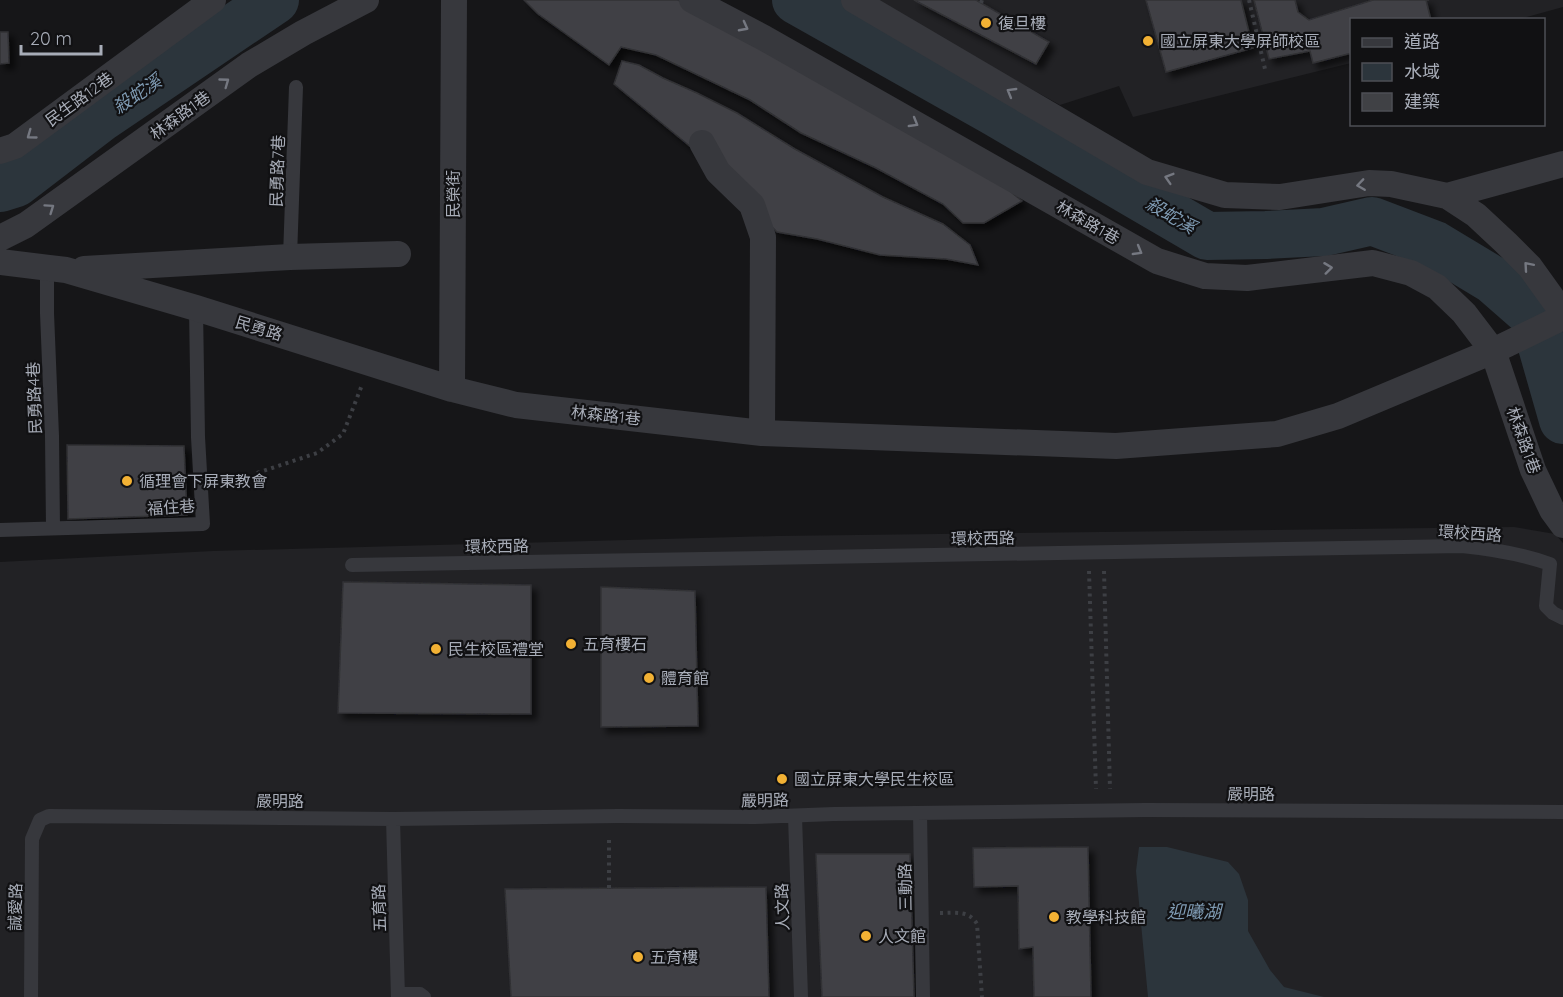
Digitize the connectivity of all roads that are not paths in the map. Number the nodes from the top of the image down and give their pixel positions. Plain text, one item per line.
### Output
1 (213, 0) edge
2 (366, 0) edge
3 (454, 0) edge
4 (693, 0) edge
5 (854, 0) edge
6 (296, 87) dead end
7 (702, 143) dead end
8 (0, 151) edge
9 (1563, 164) edge
10 (1447, 196) junction
11 (0, 238) edge
12 (398, 254) dead end
13 (290, 257) junction
14 (0, 262) edge
15 (56, 269) junction
16 (196, 308) junction
17 (1563, 313) edge
18 (1563, 317) edge
19 (1493, 351) junction
20 (452, 388) junction
21 (762, 433) junction
22 (1563, 525) edge
23 (53, 528) junction
24 (0, 530) edge
25 (352, 565) dead end
26 (1563, 618) edge
27 (1563, 812) edge
28 (920, 813) junction
29 (795, 816) junction
30 (393, 819) junction
31 (40, 820) joint
32 (398, 996) edge
33 (31, 997) edge
34 (424, 997) edge
35 (801, 997) edge
36 (923, 997) edge

1 -> 8 street, 民生路12巷
11 -> 2 street, 林森路1巷
3 - 20 street, 民榮街
4 -> 19 street, 林森路1巷
10 -> 5 street
6 - 13 lane, 民勇路7巷
7 - 21 street
9 - 10 street
17 -> 10 street
12 - 13 street, 民勇路
13 - 15 street, 民勇路
14 - 15 street, 民勇路
15 - 16 street, 民勇路
15 - 23 lane, 民勇路4巷
16 - 20 street, 民勇路
16 - 23 lane, 福住巷
18 - 19 street
19 - 21 street, 林森路1巷
19 - 22 street, 林森路1巷
20 - 21 street, 林森路1巷
23 - 24 lane, 福住巷
25 - 26 lane, 環校西路
27 - 28 lane, 嚴明路
28 - 29 lane, 嚴明路
28 - 36 lane, 三動路
29 - 30 lane, 嚴明路
29 - 35 lane, 人文路
30 - 31 lane, 嚴明路
30 - 32 lane, 五育路
31 - 33 lane, 誠愛路
32 - 34 lane

